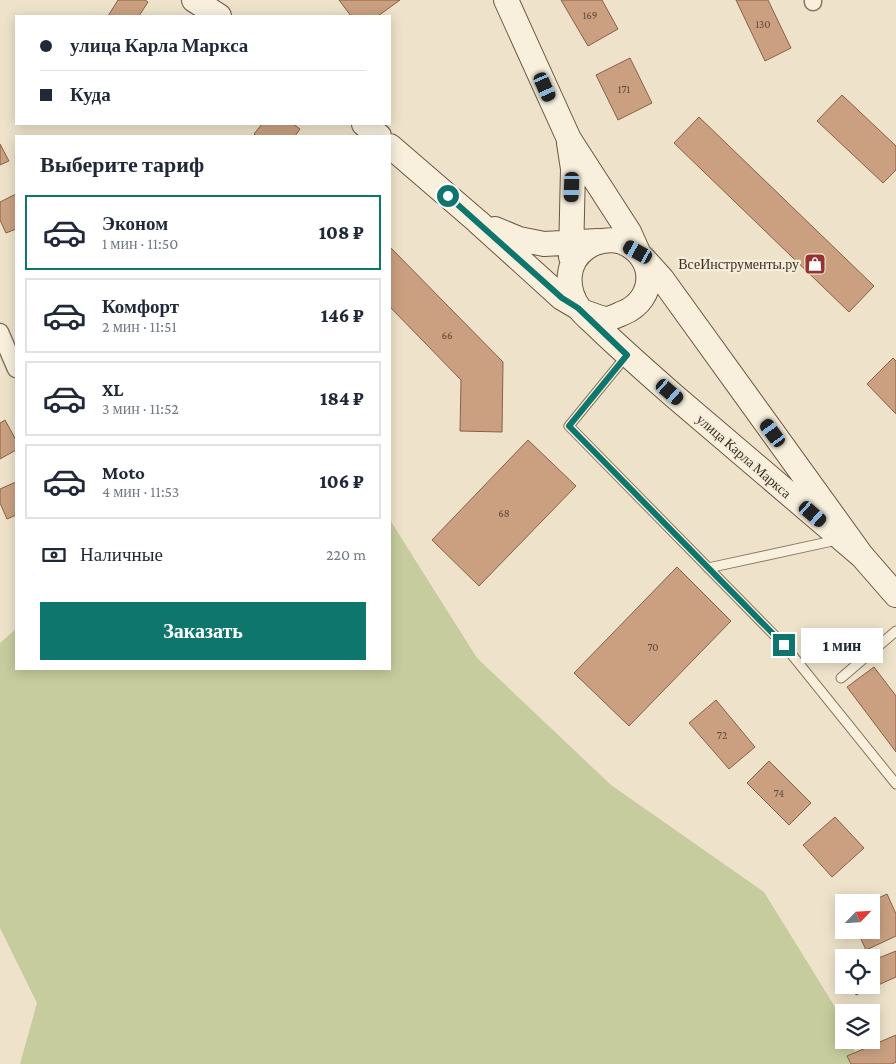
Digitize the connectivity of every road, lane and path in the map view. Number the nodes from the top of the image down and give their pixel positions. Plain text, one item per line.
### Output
1 (194, 0) edge
2 (506, 0) edge
3 (217, 15) edge
4 (365, 125) edge
5 (378, 135) edge
6 (569, 139) junction
7 (391, 147) edge
8 (477, 221) junction
9 (571, 254) junction
10 (641, 255) junction
11 (581, 310) junction
12 (0, 332) edge
13 (627, 355) junction
14 (15, 367) edge
15 (842, 539) junction
16 (862, 556) junction
17 (708, 568) junction
18 (896, 595) edge
19 (896, 631) edge
20 (841, 678) dead end
21 (896, 784) edge

1 - 3 main road
2 - 6 main road
4 - 5 main road
6 - 9 main road
6 - 10 main road
7 - 8 main road, улица Карла Маркса
8 - 9 main road, улица Карла Маркса
8 - 11 main road, улица Карла Маркса
9 - 10 main road
9 - 11 main road
10 - 11 main road
10 - 16 main road
11 - 13 main road, улица Карла Маркса
12 - 14 street
13 - 15 main road, улица Карла Маркса
13 - 17 lane
15 - 16 main road, улица Карла Маркса
15 - 17 lane
16 - 18 main road
17 - 21 lane
19 - 20 lane

